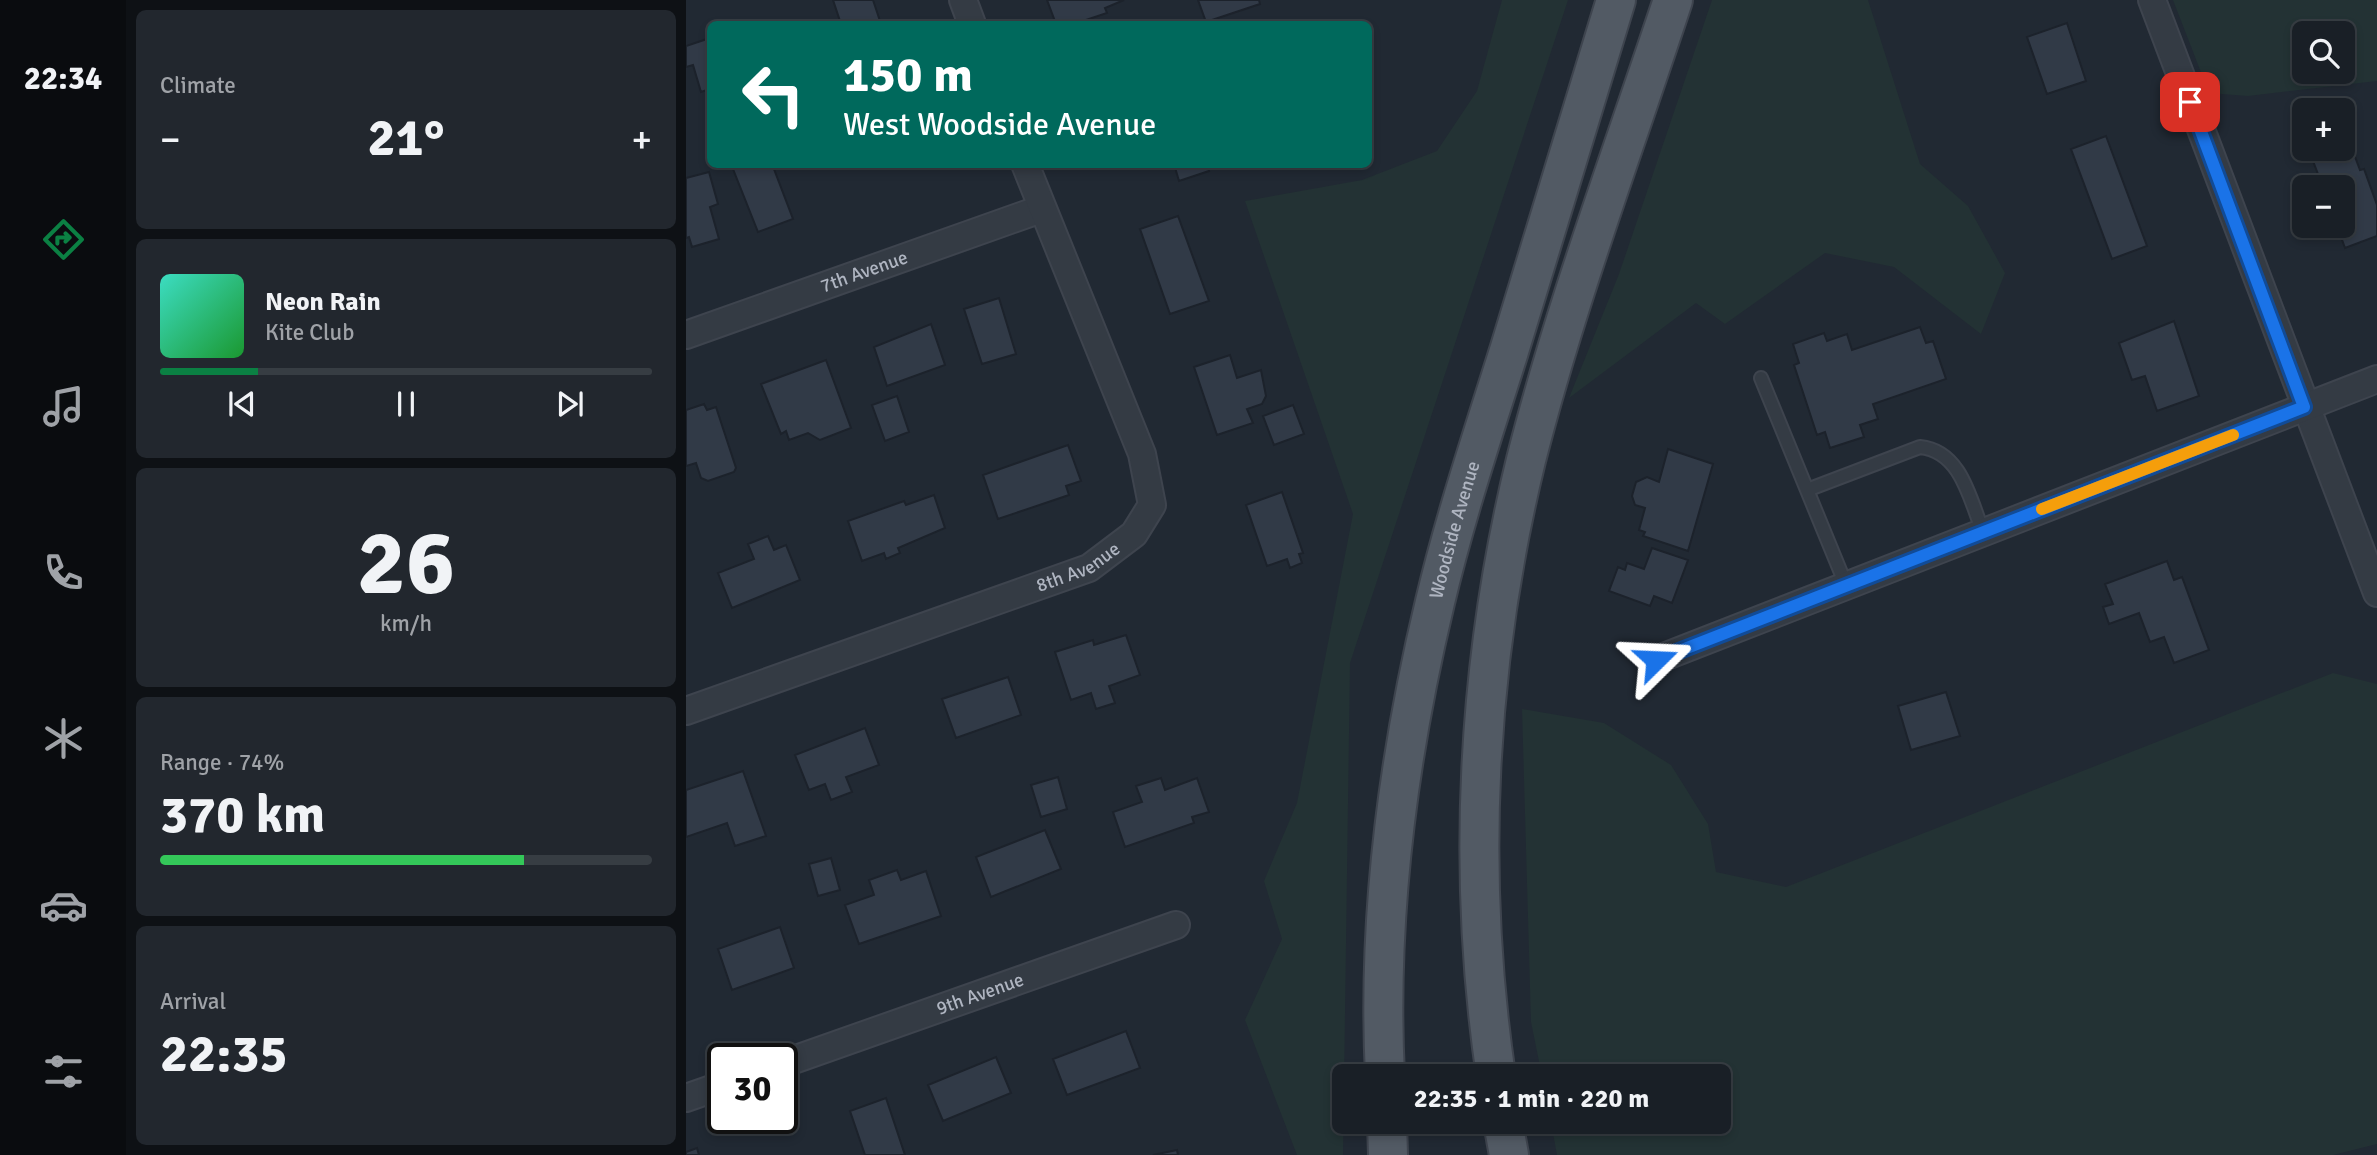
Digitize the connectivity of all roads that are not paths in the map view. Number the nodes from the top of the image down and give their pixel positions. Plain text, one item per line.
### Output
1 (963, 0) edge
2 (1616, 0) edge
3 (1673, 0) edge
4 (2152, 0) edge
5 (971, 21) edge
6 (1026, 168) edge
7 (1041, 209) junction
8 (686, 335) edge
9 (1761, 379) dead end
10 (2377, 379) edge
11 (2304, 407) junction
12 (1807, 490) junction
13 (1983, 532) junction
14 (1846, 585) junction
15 (2377, 593) edge
16 (1656, 660) dead end
17 (686, 711) edge
18 (1176, 925) dead end
19 (798, 1058) edge
20 (1385, 1064) edge
21 (1494, 1064) edge
22 (707, 1091) edge
23 (686, 1098) edge
24 (1387, 1134) edge
25 (1505, 1134) edge
26 (1388, 1155) edge
27 (1509, 1155) edge

1 - 5 street
2 - 20 main road, Woodside Avenue
3 - 21 main road
4 - 11 street
6 - 7 street, 8th Avenue
7 - 8 street, 7th Avenue
7 - 17 street, 8th Avenue
9 - 12 lane
10 - 11 street
11 - 13 street
11 - 15 street
12 - 13 lane
12 - 14 lane
13 - 14 street
14 - 16 street
18 - 19 street, 9th Avenue
22 - 23 street
24 - 26 main road
25 - 27 main road

